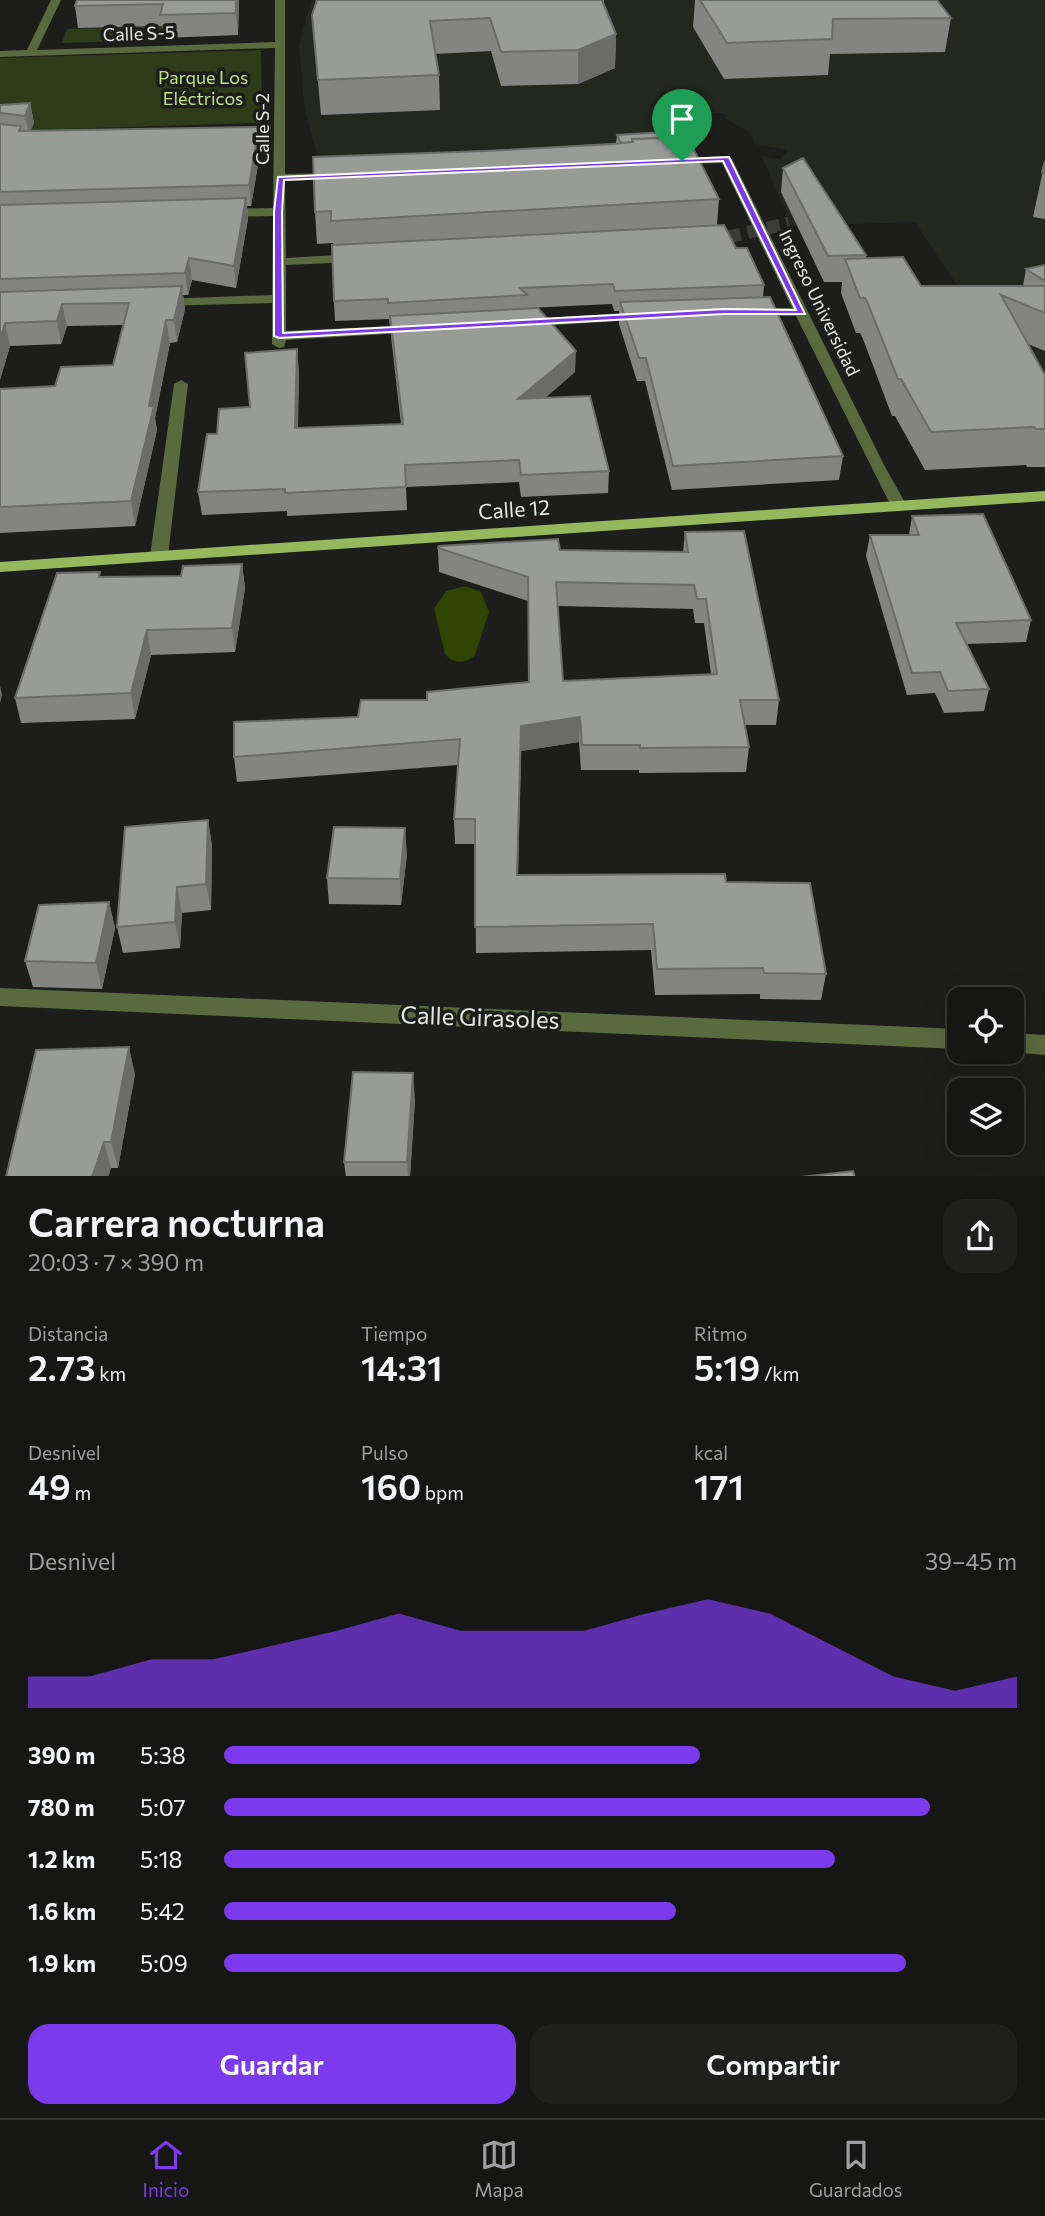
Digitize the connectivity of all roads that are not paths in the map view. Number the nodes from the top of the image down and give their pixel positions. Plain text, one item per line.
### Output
1 (56, 0) edge
2 (280, 0) edge
3 (280, 45) junction
4 (0, 54) edge
5 (31, 54) junction
6 (662, 162) edge
7 (349, 175) edge
8 (281, 178) junction
9 (278, 212) junction
10 (217, 214) edge
11 (373, 257) edge
12 (279, 262) junction
13 (279, 299) junction
14 (146, 303) edge
15 (736, 312) edge
16 (802, 312) junction
17 (656, 316) edge
18 (507, 324) edge
19 (426, 328) edge
20 (181, 384) dead end
21 (1040, 499) edge
22 (899, 506) junction
23 (159, 556) junction
24 (0, 567) edge
25 (0, 997) edge
26 (947, 1039) edge
27 (1024, 1043) edge
28 (1045, 1045) edge

1 - 5 street
2 - 3 street, Calle S-2
3 - 5 street, Calle S-5
3 - 8 street, Calle S-2
4 - 5 street, Calle S-5
6 - 16 street, Ingreso Universidad
7 - 8 street
8 - 9 street, Calle S-2
9 - 10 street
9 - 12 street, Calle S-2
11 - 12 street
12 - 13 street, Calle S-2
13 - 14 street
13 - 19 street, Calle S-2
15 - 16 street
16 - 22 street, Ingreso Universidad
17 - 18 street
20 - 23 street
21 - 22 main road, Calle 12
22 - 23 main road, Calle 12
23 - 24 main road, Calle 12
25 - 26 street, Calle Girasoles
27 - 28 street

